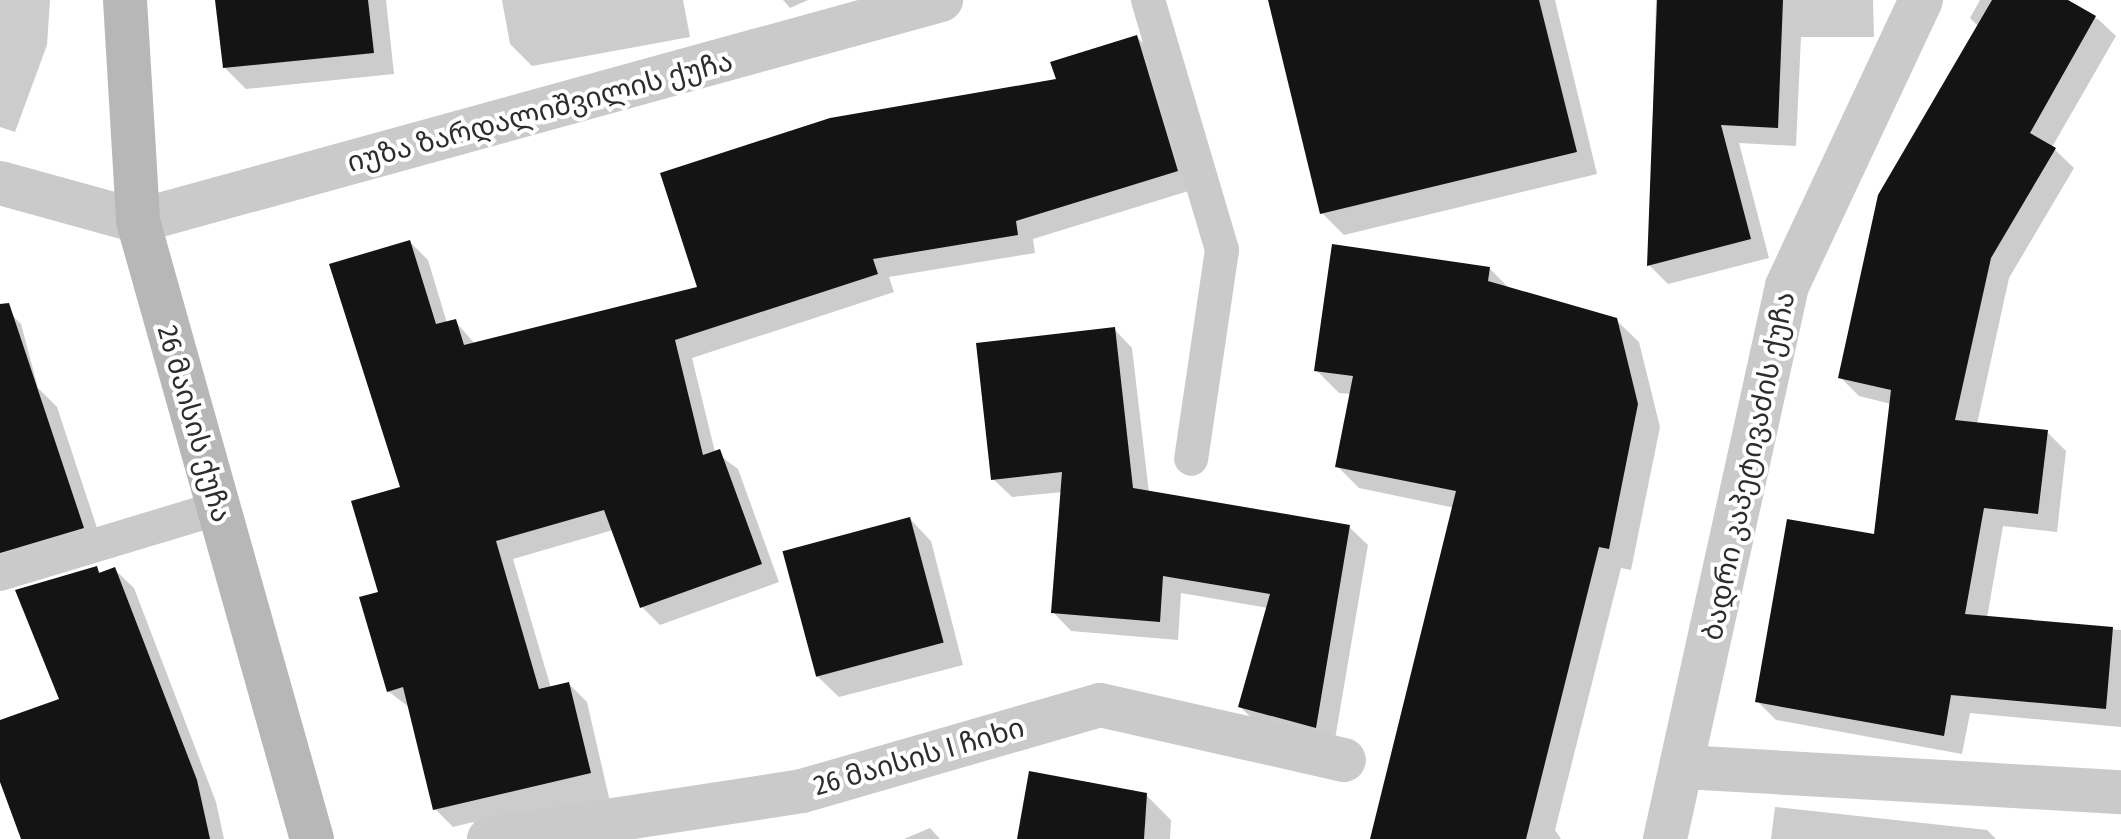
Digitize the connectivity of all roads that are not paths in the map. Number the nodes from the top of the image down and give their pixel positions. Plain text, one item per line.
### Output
1 (125, 0) edge
2 (941, 0) edge
3 (1148, 0) edge
4 (1921, 0) edge
5 (0, 183) edge
6 (138, 221) junction
7 (1191, 459) dead end
8 (218, 508) junction
9 (0, 574) edge
10 (1344, 760) dead end
11 (1684, 767) junction
12 (2121, 792) edge
13 (312, 839) edge
14 (489, 839) edge
15 (1665, 839) edge

1 - 6 main road, 26 მაისის ქუჩა
2 - 6 street, იუზა ზარდალიშვილის ქუჩა
3 - 7 lane
4 - 11 street, ბადრი კაპეტივაძის ქუჩა
5 - 6 street
6 - 8 main road, 26 მაისის ქუჩა
8 - 9 lane
8 - 13 main road, 26 მაისის ქუჩა
10 - 14 street, 26 მაისის I ჩიხი
11 - 12 street
11 - 15 street, ბადრი კაპეტივაძის ქუჩა

